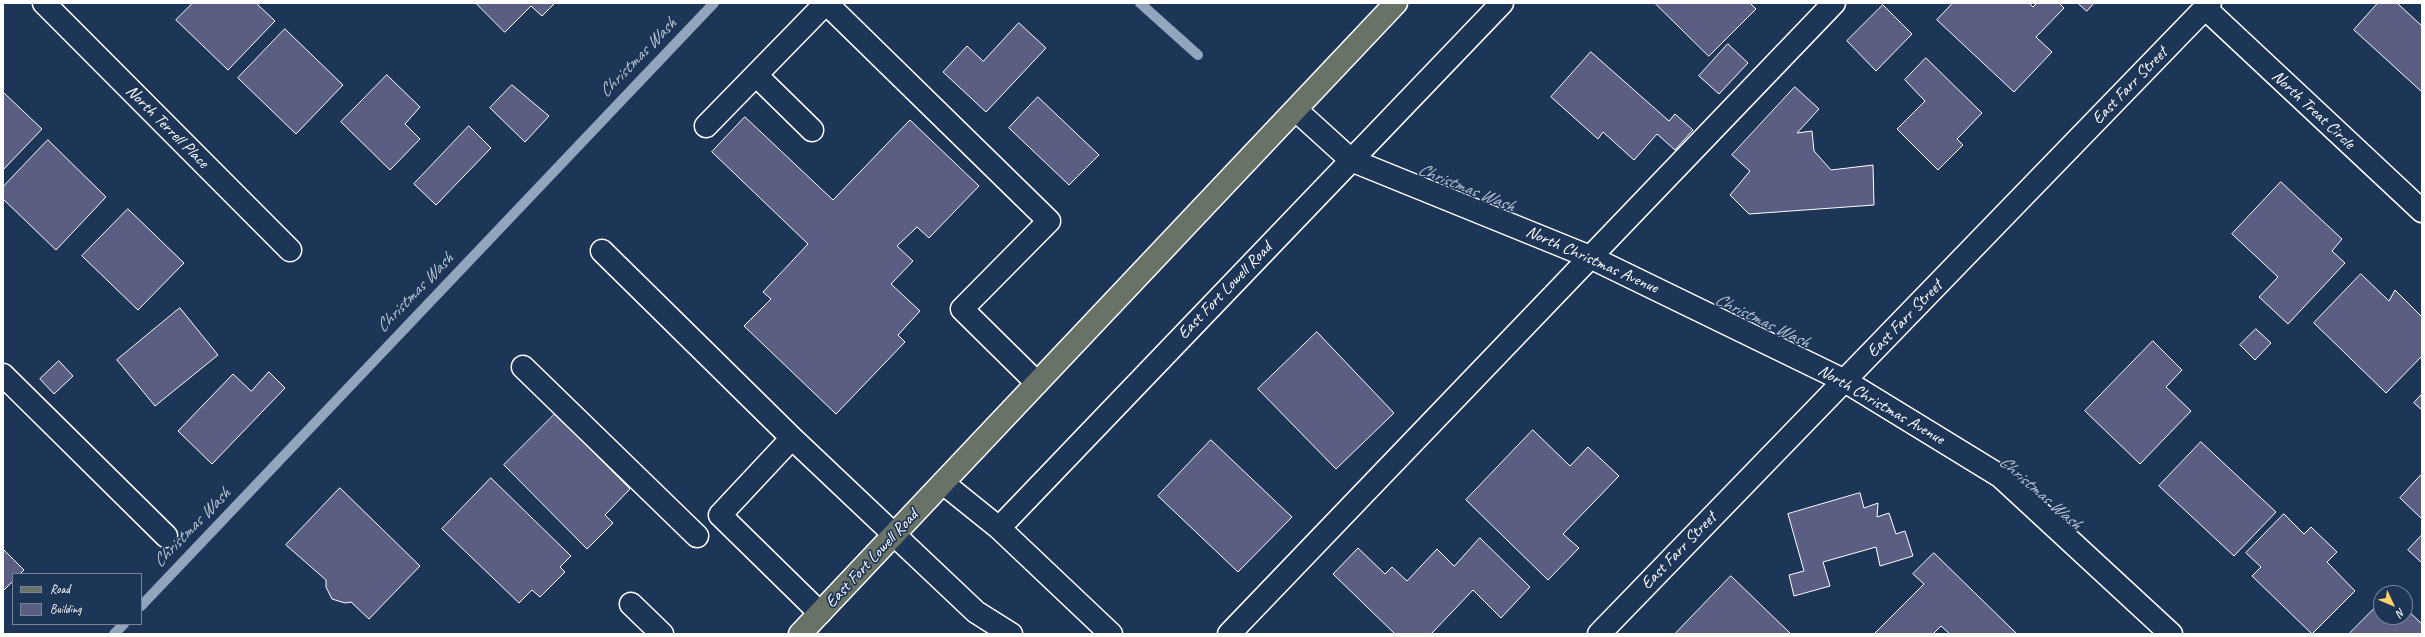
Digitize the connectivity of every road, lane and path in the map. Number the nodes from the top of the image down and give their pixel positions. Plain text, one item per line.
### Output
1 (44, 3) edge
2 (1396, 3) edge
3 (1502, 3) edge
4 (1834, 3) edge
5 (2207, 5) edge
6 (756, 75) junction
7 (1296, 110) junction
8 (706, 126) dead end
9 (812, 130) dead end
10 (1350, 160) junction
11 (2422, 211) edge
12 (290, 250) dead end
13 (602, 251) dead end
14 (1590, 256) junction
15 (523, 367) dead end
16 (3, 375) edge
17 (1845, 381) junction
18 (1037, 383) junction
19 (792, 438) junction
20 (943, 483) junction
21 (998, 528) junction
22 (895, 534) junction
23 (166, 536) dead end
24 (697, 536) dead end
25 (631, 604) dead end
26 (820, 613) junction
27 (662, 634) edge
28 (800, 634) edge
29 (1011, 634) edge
30 (1111, 634) edge
31 (1229, 634) edge
32 (1599, 634) edge
33 (2171, 634) edge

1 - 12 street, North Terrell Place
2 - 7 main road, East Fort Lowell Road
3 - 10 street, East Fort Lowell Road
4 - 14 street
5 - 11 street, North Treat Circle
5 - 17 street, East Farr Street
6 - 8 street
6 - 9 street
6 - 18 street
7 - 10 street, North Christmas Avenue
7 - 18 main road, East Fort Lowell Road
10 - 14 street, North Christmas Avenue
10 - 21 street, East Fort Lowell Road
13 - 19 street
14 - 17 street, North Christmas Avenue
14 - 31 street
15 - 24 street
16 - 23 street
17 - 32 street, East Farr Street
17 - 33 street, North Christmas Avenue
18 - 20 main road, East Fort Lowell Road
19 - 22 street
19 - 26 street
20 - 21 street
20 - 22 main road, East Fort Lowell Road
21 - 30 street
22 - 26 main road, East Fort Lowell Road
22 - 29 street
25 - 27 street
26 - 28 main road, East Fort Lowell Road

